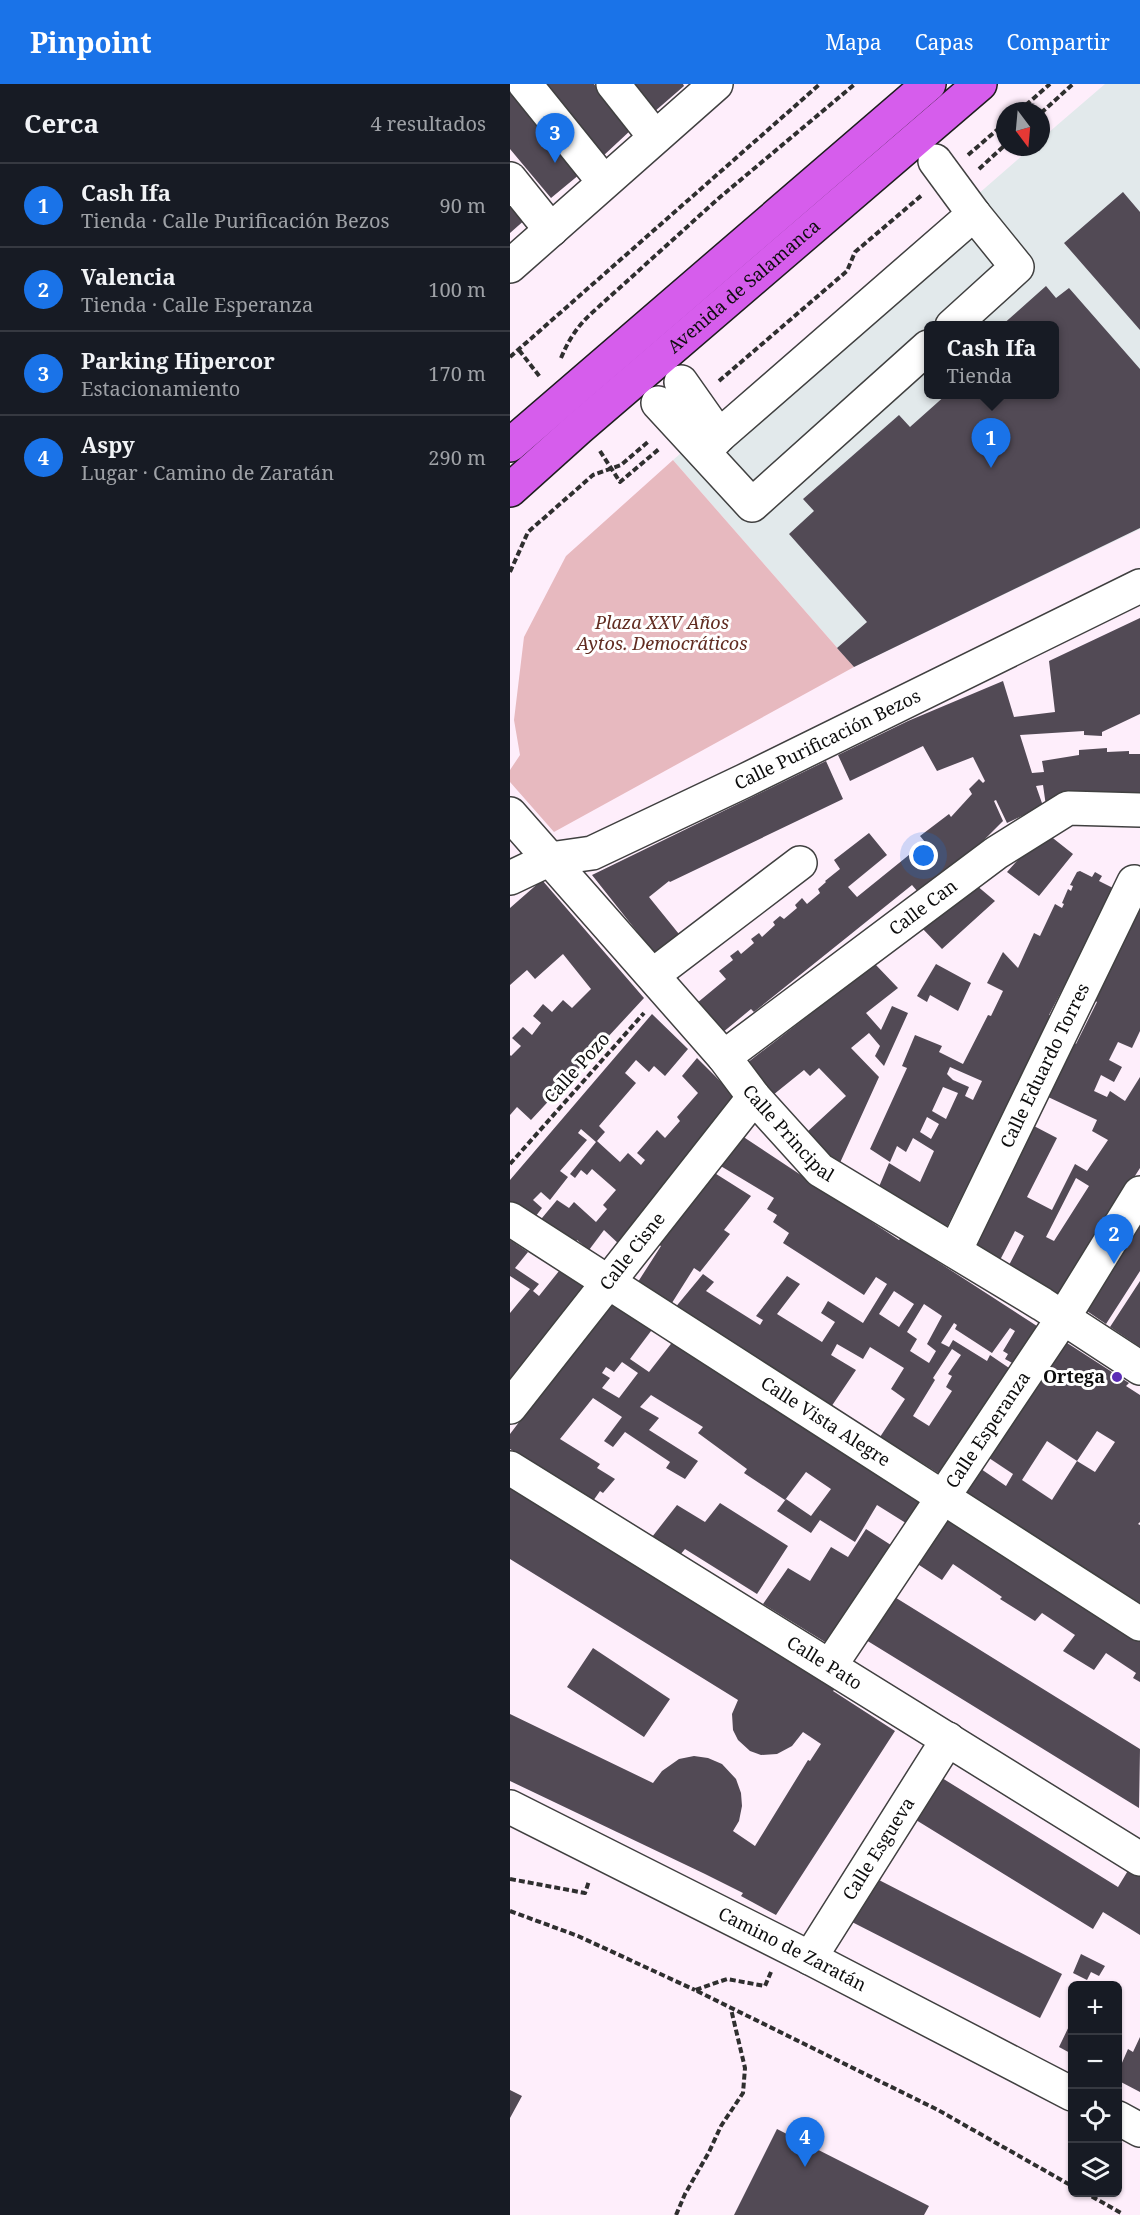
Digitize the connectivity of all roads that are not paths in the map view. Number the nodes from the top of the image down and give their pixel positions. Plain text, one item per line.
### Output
1 (525, 84) edge
2 (613, 84) edge
3 (929, 84) edge
4 (980, 84) edge
5 (708, 86) edge
6 (655, 137) junction
7 (510, 179) edge
8 (604, 183) junction
9 (551, 230) junction
10 (510, 266) edge
11 (958, 321) edge
12 (924, 351) edge
13 (569, 416) junction
14 (510, 445) edge
15 (510, 490) edge
16 (1140, 586) edge
17 (1140, 810) edge
18 (510, 814) edge
19 (550, 859) junction
20 (800, 863) dead end
21 (510, 878) edge
22 (1134, 882) dead end
23 (659, 982) junction
24 (724, 1057) junction
25 (754, 1097) junction
26 (1140, 1193) edge
27 (510, 1219) edge
28 (955, 1251) junction
29 (608, 1284) junction
30 (1063, 1318) junction
31 (1140, 1368) edge
32 (510, 1407) edge
33 (510, 1468) edge
34 (943, 1497) junction
35 (1140, 1624) edge
36 (830, 1666) junction
37 (948, 1739) junction
38 (510, 1807) edge
39 (1140, 1859) edge
40 (797, 1951) junction
41 (1068, 2092) edge
42 (1122, 2120) edge
43 (1140, 2130) edge

1 - 8 street
2 - 6 street
3 - 13 highway, Avenida de Salamanca
4 - 13 highway, Avenida de Salamanca
5 - 6 street
6 - 8 street
7 - 9 street
8 - 9 street
9 - 10 street
11 - 12 street
13 - 14 highway, Avenida de Salamanca
13 - 15 highway, Avenida de Salamanca
16 - 19 street, Calle Purificación Bezos
17 - 24 street, Calle Can
18 - 19 street, Calle Principal
19 - 21 street, Calle Purificación Bezos
19 - 23 street, Calle Principal
20 - 23 street
22 - 28 street, Calle Eduardo Torres
23 - 24 street, Calle Principal
24 - 25 street, Calle Principal
25 - 28 street, Calle Principal
25 - 29 street, Calle Cisne
26 - 30 street, Calle Esperanza
27 - 29 street, Calle Vista Alegre
28 - 30 street, Calle Principal
29 - 32 street, Calle Cisne
29 - 34 street, Calle Vista Alegre
30 - 31 street, Calle Principal
30 - 34 street, Calle Esperanza
33 - 36 street, Calle Pato
34 - 35 street, Calle Vista Alegre
34 - 36 street, Calle Esperanza
36 - 37 street, Calle Pato
37 - 39 street, Calle Pato
37 - 40 street, Calle Esgueva
38 - 40 street, Camino de Zaratán
40 - 41 street, Camino de Zaratán
42 - 43 street

